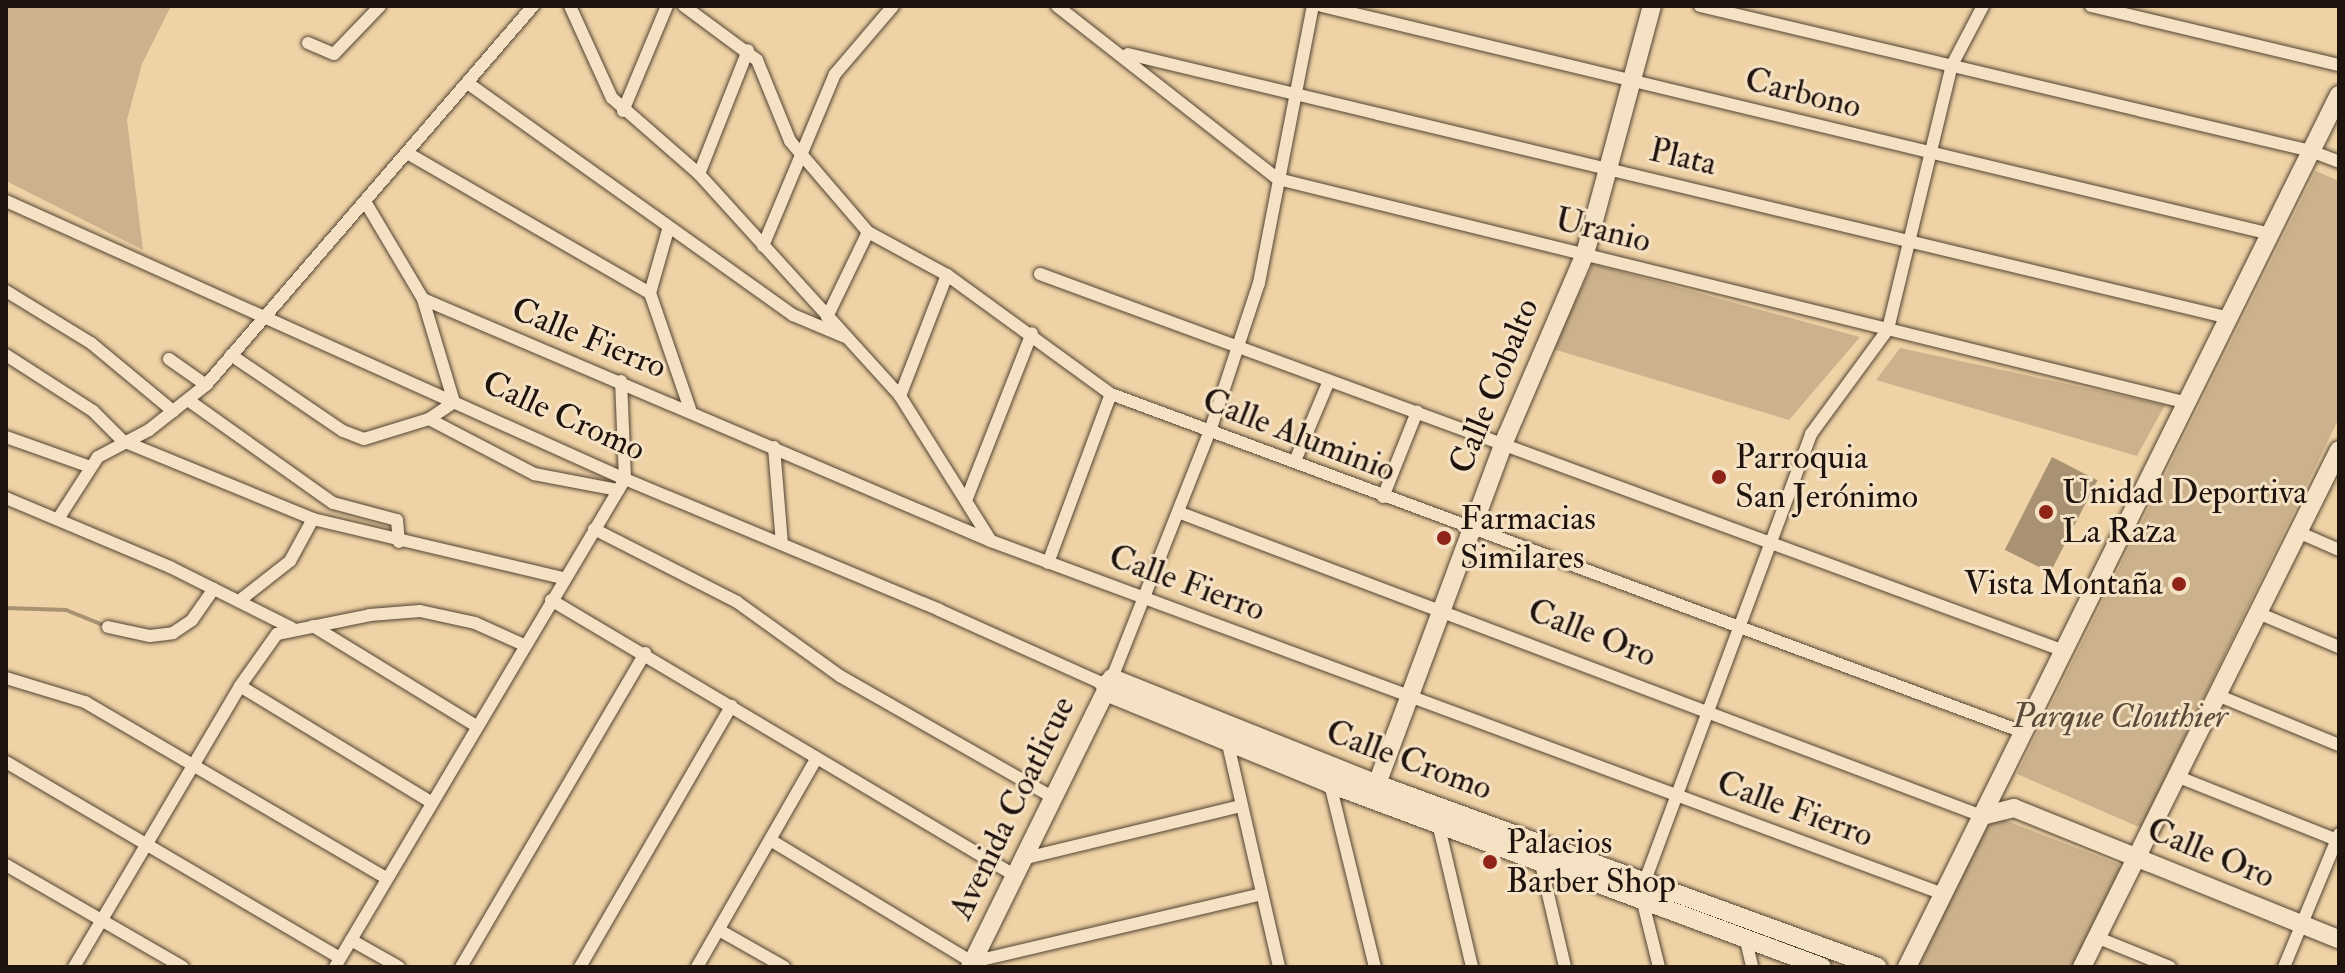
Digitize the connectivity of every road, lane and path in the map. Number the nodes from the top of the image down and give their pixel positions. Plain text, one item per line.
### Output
1 (380, 6) edge
2 (533, 6) edge
3 (570, 6) edge
4 (667, 6) edge
5 (684, 6) edge
6 (893, 6) edge
7 (1057, 6) edge
8 (1313, 6) edge
9 (1322, 6) edge
10 (1652, 6) edge
11 (1700, 6) edge
12 (1983, 6) edge
13 (2091, 6) edge
14 (308, 43) dead end
15 (748, 50) junction
16 (1124, 53) junction
17 (1952, 65) junction
18 (2339, 65) edge
19 (1631, 80) junction
20 (469, 84) junction
21 (1293, 92) junction
22 (2339, 95) edge
23 (623, 111) junction
24 (2311, 151) junction
25 (1929, 153) junction
26 (409, 154) junction
27 (803, 161) junction
28 (2339, 162) edge
29 (1608, 168) junction
30 (699, 174) junction
31 (1278, 179) junction
32 (6, 201) edge
33 (366, 203) junction
34 (668, 230) junction
35 (868, 232) junction
36 (2270, 234) junction
37 (1910, 239) junction
38 (763, 246) junction
39 (1585, 254) junction
40 (1040, 274) dead end
41 (947, 275) junction
42 (6, 291) edge
43 (650, 293) junction
44 (423, 299) junction
45 (827, 317) junction
46 (2229, 318) junction
47 (262, 319) junction
48 (1888, 329) junction
49 (1032, 333) junction
50 (848, 338) junction
51 (1239, 347) junction
52 (6, 355) edge
53 (231, 355) junction
54 (169, 359) dead end
55 (621, 381) junction
56 (1329, 381) junction
57 (206, 385) junction
58 (1111, 394) junction
59 (900, 396) junction
60 (188, 400) junction
61 (454, 402) junction
62 (2188, 403) junction
63 (690, 409) junction
64 (173, 411) junction
65 (1417, 412) junction
66 (429, 419) junction
67 (1210, 431) junction
68 (6, 437) edge
69 (123, 441) junction
70 (1504, 445) junction
71 (774, 447) junction
72 (2339, 452) edge
73 (1295, 461) junction
74 (88, 466) junction
75 (621, 484) junction
76 (1383, 497) junction
77 (6, 498) edge
78 (967, 498) junction
79 (1178, 512) junction
80 (58, 519) junction
81 (313, 519) junction
82 (1471, 528) junction
83 (594, 529) junction
84 (2298, 532) junction
85 (991, 541) junction
86 (399, 542) junction
87 (782, 544) junction
88 (1772, 545) junction
89 (2339, 550) edge
90 (1048, 563) junction
91 (563, 578) junction
92 (214, 589) junction
93 (1145, 597) junction
94 (551, 600) junction
95 (239, 601) junction
96 (1440, 610) junction
97 (2258, 613) junction
98 (313, 626) junction
99 (108, 627) dead end
100 (1739, 627) junction
101 (292, 628) junction
102 (524, 645) junction
103 (2339, 647) edge
104 (2064, 651) junction
105 (645, 653) junction
106 (6, 678) edge
107 (1106, 684) junction
108 (240, 686) junction
109 (1410, 694) junction
110 (2217, 695) junction
111 (731, 706) junction
112 (1708, 711) junction
113 (476, 726) junction
114 (2023, 732) junction
115 (1228, 744) junction
116 (2339, 745) edge
117 (816, 759) junction
118 (6, 762) edge
119 (192, 765) junction
120 (2006, 767) junction
121 (2176, 776) junction
122 (1330, 784) junction
123 (1377, 784) junction
124 (1675, 795) junction
125 (1052, 797) junction
126 (431, 802) junction
127 (1241, 806) junction
128 (2014, 808) junction
129 (1982, 816) junction
130 (1438, 823) junction
131 (2338, 839) edge
132 (772, 841) junction
133 (145, 843) junction
134 (2136, 859) junction
135 (1540, 860) junction
136 (6, 865) edge
137 (1018, 867) junction
138 (386, 878) junction
139 (1646, 878) junction
140 (1261, 894) junction
141 (1943, 894) junction
142 (1642, 899) junction
143 (102, 919) junction
144 (2302, 924) junction
145 (719, 930) junction
146 (1745, 936) junction
147 (2096, 937) junction
148 (2339, 939) edge
149 (351, 940) junction
150 (338, 963) edge
151 (971, 964) edge
152 (74, 967) edge
153 (183, 967) edge
154 (399, 967) edge
155 (461, 967) edge
156 (580, 967) edge
157 (697, 967) edge
158 (784, 967) edge
159 (1279, 967) edge
160 (1375, 967) edge
161 (1472, 967) edge
162 (1565, 967) edge
163 (1659, 967) edge
164 (1752, 967) edge
165 (1822, 967) edge
166 (1878, 967) edge
167 (1907, 967) edge
168 (2082, 967) edge
169 (2170, 967) edge
170 (2284, 967) edge

1 - 14 street
2 - 20 street
3 - 23 street
4 - 23 street
5 - 15 street, Calle Aluminio
6 - 27 street
7 - 16 street, Uranio
8 - 21 street
9 - 19 street, Carbono
10 - 19 street, Calle Cobalto
11 - 17 street
12 - 17 street
13 - 18 street
15 - 27 street, Calle Aluminio
15 - 30 street
16 - 21 street, Plata
16 - 31 street, Uranio
17 - 24 street
17 - 25 street
19 - 25 street, Carbono
19 - 29 street, Calle Cobalto
20 - 26 street
20 - 34 street
21 - 29 street, Plata
21 - 31 street
22 - 24 street
23 - 30 street
24 - 28 street
24 - 36 street
25 - 36 street, Carbono
25 - 37 street
26 - 33 street
26 - 43 street
27 - 35 street, Calle Aluminio
27 - 38 street
29 - 37 street, Plata
29 - 39 street, Calle Cobalto
30 - 38 street
31 - 39 street, Uranio
31 - 51 street
32 - 47 street, Calle Cromo
33 - 44 street
33 - 47 street
34 - 43 street
34 - 50 street
35 - 41 street, Calle Aluminio
35 - 45 street
36 - 46 street
37 - 46 street, Plata
37 - 48 street
38 - 45 street
39 - 48 street, Uranio
39 - 70 street, Calle Cobalto
40 - 51 street
41 - 49 street, Calle Aluminio
41 - 59 street
42 - 64 street
43 - 63 street
44 - 55 street, Calle Fierro
44 - 61 street
45 - 50 street
46 - 62 street
47 - 53 street
47 - 61 street, Calle Cromo
48 - 62 street, Uranio
48 - 88 street
49 - 58 street, Calle Aluminio
49 - 78 street
50 - 59 street
51 - 56 street
51 - 67 street
52 - 69 street
53 - 57 street
53 - 66 street
54 - 57 street
55 - 63 street, Calle Fierro
55 - 75 street
56 - 65 street
56 - 73 street
57 - 60 street
58 - 67 street, Calle Aluminio
58 - 90 street
59 - 78 street
60 - 64 street
60 - 86 street
61 - 66 street
61 - 75 street, Calle Cromo
62 - 104 street
63 - 71 street, Calle Fierro
64 - 69 street
65 - 70 street
65 - 76 street
66 - 75 street
67 - 73 street, Calle Aluminio
67 - 79 street
68 - 74 street
69 - 74 street
69 - 81 street
70 - 82 street, Calle Cobalto
70 - 88 street
71 - 85 street, Calle Fierro
71 - 87 street
72 - 84 street
73 - 76 street, Calle Aluminio
74 - 80 street
75 - 83 street
75 - 87 street, Calle Cromo
76 - 82 street, Calle Aluminio
77 - 80 street
78 - 85 street
79 - 93 street
79 - 96 street, Calle Oro
80 - 92 street
81 - 86 street
81 - 95 street
82 - 96 street, Calle Cobalto
82 - 100 street, Calle Aluminio
83 - 91 street
83 - 125 street
84 - 89 street
84 - 97 street
85 - 90 street, Calle Fierro
86 - 91 street
87 - 107 street, Calle Cromo
88 - 100 street
88 - 104 street
90 - 93 street, Calle Fierro
91 - 94 street
92 - 95 street
92 - 99 street
93 - 107 street
93 - 109 street, Calle Fierro
94 - 102 street
94 - 105 street
95 - 101 street
96 - 109 street, Calle Cobalto
96 - 112 street, Calle Oro
97 - 103 street
97 - 110 street
98 - 101 street
98 - 102 street
98 - 113 street
100 - 112 street
100 - 114 street, Calle Aluminio
101 - 108 street
102 - 113 street
104 - 114 street
105 - 111 street
105 - 155 street
106 - 119 street
107 - 115 street, Calle Cromo
107 - 123 street, Calle Cromo
107 - 125 street, Avenida Coatlicue
108 - 119 street
108 - 126 street
109 - 123 street, Calle Cobalto
109 - 124 street, Calle Fierro
110 - 116 street
110 - 121 street
111 - 117 street
111 - 156 street
112 - 124 street
112 - 129 street, Calle Oro
113 - 126 street
114 - 120 street
115 - 122 street, Calle Cromo
115 - 127 street
117 - 132 street
117 - 137 street
118 - 133 street
119 - 133 street
119 - 138 street
120 - 128 street
120 - 129 street
121 - 131 street
121 - 134 street
122 - 130 street, Calle Cromo
122 - 160 street
123 - 139 street, Calle Cromo
124 - 139 street
124 - 141 street, Calle Fierro
125 - 137 street, Avenida Coatlicue
126 - 138 street
127 - 137 street
127 - 140 street
128 - 129 street
128 - 134 street, Calle Oro
129 - 141 street
130 - 135 street, Calle Cromo
130 - 161 street
131 - 144 street
132 - 145 street
132 - 151 street
133 - 143 street
133 - 150 street
134 - 144 street, Calle Oro
134 - 147 street
135 - 142 street, Calle Cromo
135 - 162 street
136 - 143 street
137 - 151 street, Avenida Coatlicue
138 - 149 street
139 - 142 street
139 - 166 street, Calle Cromo
140 - 151 street
140 - 159 street
141 - 167 street
142 - 146 street, Calle Cromo
142 - 163 street
143 - 152 street
143 - 153 street
144 - 148 street, Calle Oro
144 - 170 street
145 - 157 street
145 - 158 street
146 - 164 street
146 - 165 street, Calle Cromo
147 - 168 street
147 - 169 street
149 - 150 street
149 - 154 street

